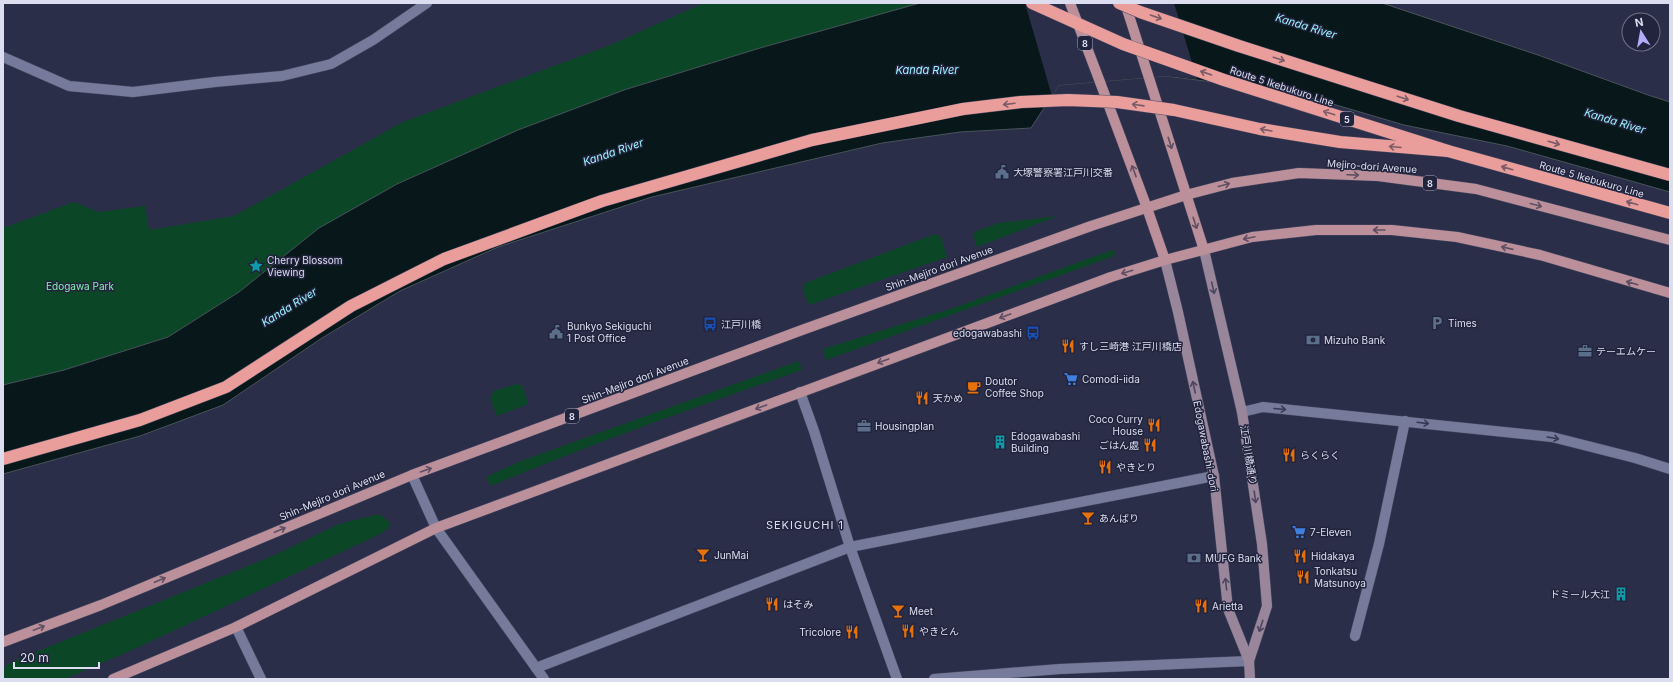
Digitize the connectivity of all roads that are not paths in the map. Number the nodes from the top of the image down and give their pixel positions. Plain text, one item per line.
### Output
1 (427, 3) edge
2 (1032, 3) edge
3 (1070, 3) edge
4 (1120, 3) edge
5 (1125, 3) edge
6 (3, 57) edge
7 (1448, 151) junction
8 (1670, 175) edge
9 (1186, 195) junction
10 (1147, 208) junction
11 (1670, 213) edge
12 (1670, 240) edge
13 (1204, 250) junction
14 (1165, 260) junction
15 (1670, 293) edge
16 (800, 392) junction
17 (1242, 412) junction
18 (1405, 421) junction
19 (3, 459) edge
20 (1670, 469) edge
21 (412, 475) junction
22 (1214, 476) junction
23 (436, 528) junction
24 (850, 547) junction
25 (236, 627) junction
26 (1355, 636) dead end
27 (3, 642) edge
28 (1249, 661) junction
29 (536, 668) junction
30 (1061, 674) edge
31 (113, 679) edge
32 (261, 679) edge
33 (544, 679) edge
34 (897, 679) edge
35 (934, 679) edge
36 (1250, 679) edge

1 - 6 street
7 -> 2 highway, Route 5 Ikebukuro Line / 5, bridge
10 -> 3 main road, 8, bridge
4 -> 8 highway, bridge
5 -> 9 main road, bridge
11 -> 7 highway, Route 5 Ikebukuro Line / 5, bridge
7 -> 19 highway, bridge
9 - 10 main road, Mejiro-dori Avenue / 8
9 -> 12 main road, Mejiro-dori Avenue / 8
9 -> 13 main road
10 - 14 main road, 8
21 -> 10 main road, Shin-Mejiro dori Avenue / 8
13 - 14 main road
15 -> 13 main road
13 -> 17 street, 江戸川橋通り
14 -> 16 main road
22 -> 14 street, Edogawabashi-dori
16 -> 23 main road
16 - 24 street
17 -> 18 street
17 -> 28 street, 江戸川橋通り
18 -> 20 street
18 - 26 street
21 - 23 street
27 -> 21 main road, Shin-Mejiro dori Avenue / 8
22 - 24 street
28 -> 22 street, Edogawabashi-dori
23 - 25 main road
23 - 29 street
24 - 29 street
24 - 34 street
25 - 31 main road
25 - 32 street
28 - 30 street
28 - 36 street, Edogawabashi-dori
29 - 33 street
30 - 35 street

